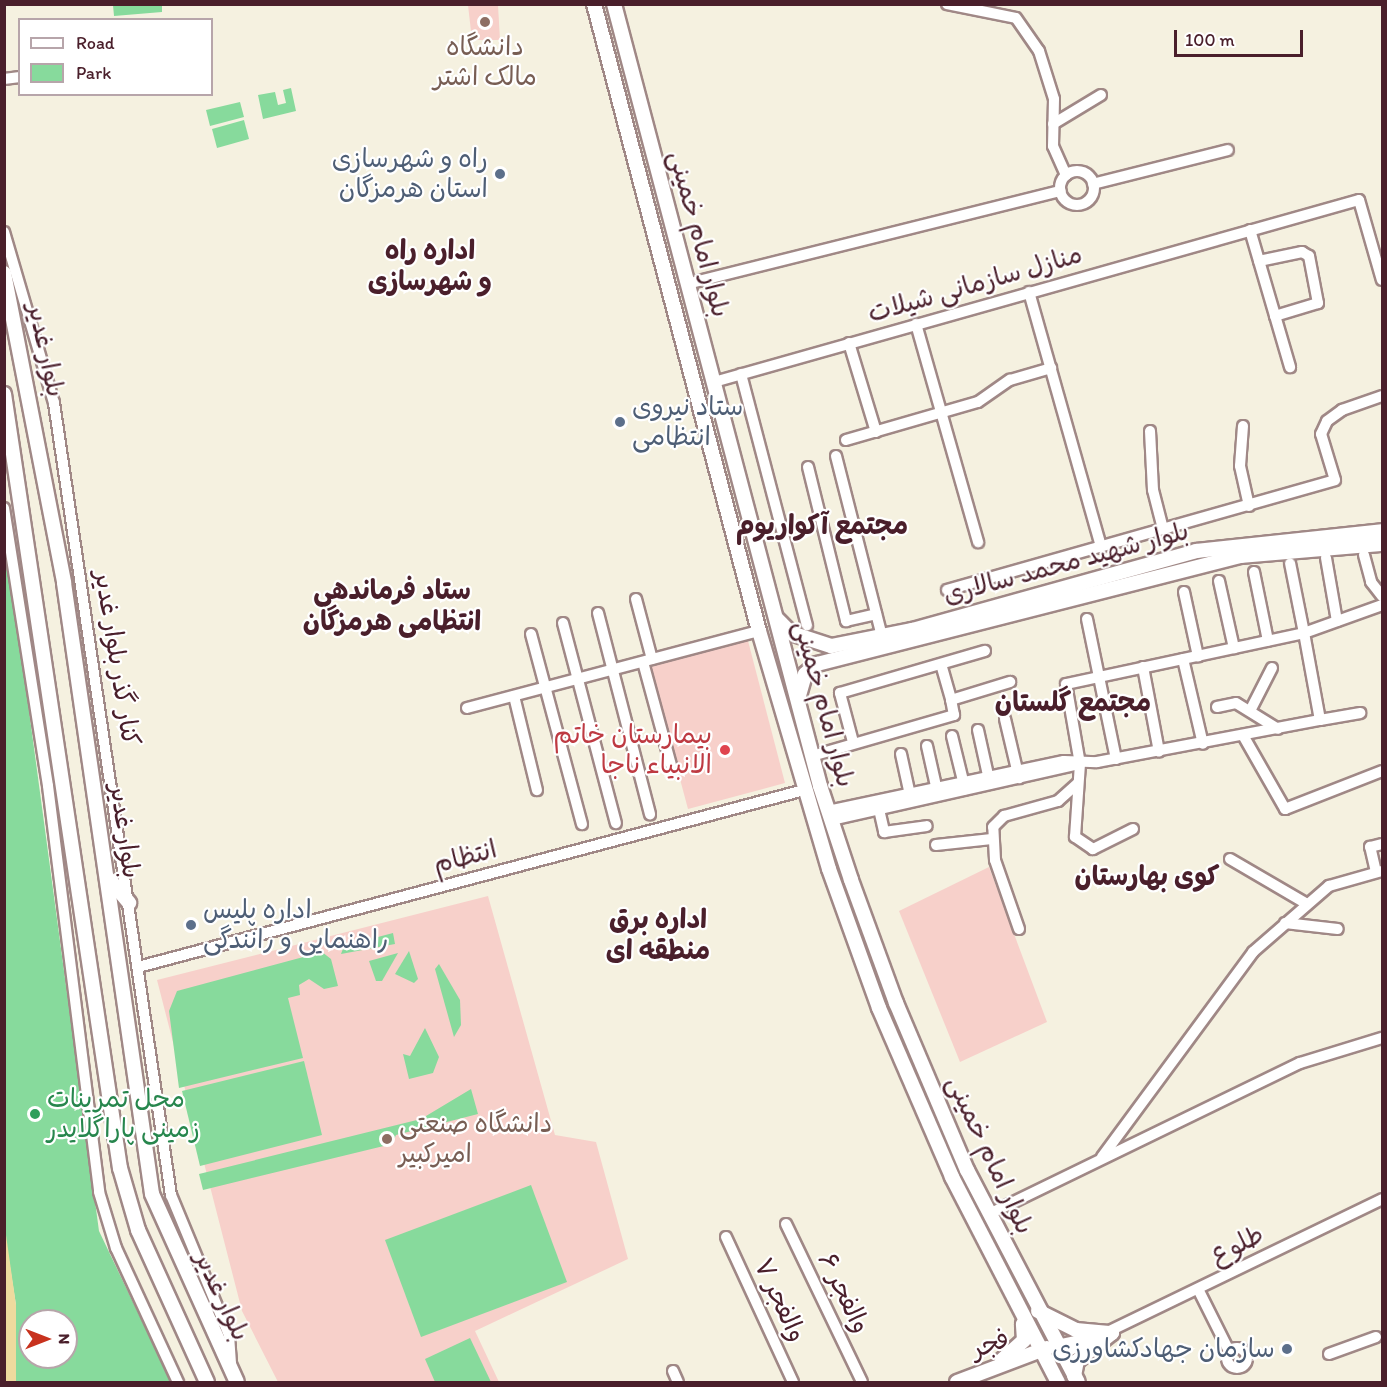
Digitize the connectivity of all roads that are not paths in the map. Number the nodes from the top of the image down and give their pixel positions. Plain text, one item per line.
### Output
1 (594, 4) edge
2 (614, 4) edge
3 (947, 4) edge
4 (627, 54) junction
5 (608, 60) junction
6 (1101, 95) dead end
7 (1053, 124) junction
8 (1228, 150) dead end
9 (1066, 175) junction
10 (1093, 184) junction
11 (1061, 191) junction
12 (1250, 230) junction
13 (4, 232) edge
14 (1259, 261) junction
15 (4, 273) edge
16 (1383, 280) edge
17 (687, 284) junction
18 (1029, 292) junction
19 (1275, 316) junction
20 (916, 324) junction
21 (849, 343) junction
22 (1290, 367) dead end
23 (1051, 368) junction
24 (741, 374) junction
25 (714, 382) junction
26 (4, 393) edge
27 (1383, 396) edge
28 (942, 413) junction
29 (1243, 426) dead end
30 (1150, 430) dead end
31 (876, 432) junction
32 (846, 440) dead end
33 (836, 456) dead end
34 (808, 467) dead end
35 (1248, 506) junction
36 (4, 508) edge
37 (1163, 529) junction
38 (1383, 531) edge
39 (978, 542) dead end
40 (1383, 544) edge
41 (1101, 547) junction
42 (1364, 555) dead end
43 (1326, 558) dead end
44 (1290, 563) dead end
45 (1254, 572) dead end
46 (1219, 581) dead end
47 (947, 590) dead end
48 (1184, 592) dead end
49 (1383, 596) edge
50 (636, 599) dead end
51 (1383, 605) edge
52 (598, 613) dead end
53 (876, 614) junction
54 (775, 615) junction
55 (1087, 619) dead end
56 (1337, 621) junction
57 (563, 623) dead end
58 (807, 625) dead end
59 (759, 631) junction
60 (1304, 633) junction
61 (531, 634) dead end
62 (1268, 640) junction
63 (883, 644) junction
64 (1234, 648) junction
65 (985, 651) dead end
66 (1198, 656) junction
67 (1183, 659) junction
68 (648, 661) junction
69 (941, 664) junction
70 (1143, 667) junction
71 (1272, 668) dead end
72 (612, 670) junction
73 (1100, 676) junction
74 (578, 679) junction
75 (1010, 682) dead end
76 (544, 688) junction
77 (514, 696) junction
78 (951, 700) junction
79 (797, 701) junction
80 (1217, 707) dead end
81 (467, 708) dead end
82 (1251, 709) junction
83 (1360, 713) dead end
84 (1005, 719) dead end
85 (1320, 720) junction
86 (1278, 729) junction
87 (978, 730) dead end
88 (952, 736) dead end
89 (1244, 737) junction
90 (853, 742) junction
91 (1203, 744) junction
92 (927, 746) dead end
93 (1159, 752) junction
94 (901, 754) dead end
95 (812, 756) junction
96 (1116, 759) junction
97 (1080, 764) junction
98 (671, 765) dead end
99 (1383, 771) edge
100 (1019, 776) junction
101 (990, 783) junction
102 (1078, 783) junction
103 (965, 788) junction
104 (537, 790) dead end
105 (804, 790) junction
106 (938, 794) junction
107 (910, 795) junction
108 (878, 806) junction
109 (650, 814) dead end
110 (830, 816) junction
111 (616, 823) dead end
112 (582, 824) dead end
113 (927, 826) dead end
114 (1133, 829) dead end
115 (992, 839) junction
116 (1383, 844) edge
117 (936, 845) dead end
118 (1230, 859) dead end
119 (107, 872) junction
120 (1379, 872) edge
121 (129, 903) junction
122 (1307, 904) junction
123 (1285, 923) junction
124 (1019, 929) dead end
125 (1338, 929) dead end
126 (138, 968) junction
127 (1383, 1038) edge
128 (1100, 1160) junction
129 (1383, 1198) edge
130 (989, 1214) junction
131 (786, 1224) dead end
132 (726, 1237) dead end
133 (1198, 1289) junction
134 (1019, 1310) junction
135 (1037, 1310) junction
136 (1112, 1333) junction
137 (1376, 1337) dead end
138 (1059, 1350) junction
139 (1229, 1351) dead end
140 (1329, 1354) dead end
141 (1043, 1356) junction
142 (997, 1365) junction
143 (673, 1371) dead end
144 (985, 1376) edge
145 (234, 1377) edge
146 (1076, 1379) edge
147 (178, 1383) edge
148 (207, 1383) edge
149 (678, 1383) edge
150 (793, 1383) edge
151 (862, 1383) edge
152 (957, 1383) edge
153 (1058, 1383) edge

1 - 5 main road, بلوار امام خمینی
2 - 4 main road, بلوار امام خمینی
3 - 7 street
4 - 5 main road
4 - 17 main road, بلوار امام خمینی
5 - 59 main road, بلوار امام خمینی
6 - 7 street
7 - 9 street
8 - 10 street
9 - 10 street
9 - 11 street
10 - 11 street
11 - 17 street
12 - 14 street
12 - 16 street, منازل سازمانی شیلات
12 - 18 street, منازل سازمانی شیلات
13 - 121 street, کنار گذر بلوار غدیر
14 - 19 street
14 - 19 street
15 - 119 main road, بلوار غدیر
17 - 25 main road, بلوار امام خمینی
18 - 20 street, منازل سازمانی شیلات
18 - 23 street
19 - 22 street
20 - 21 street, منازل سازمانی شیلات
20 - 28 street
21 - 24 street, منازل سازمانی شیلات
21 - 31 street
23 - 28 street
23 - 41 street
24 - 25 street, منازل سازمانی شیلات
24 - 58 street
25 - 54 main road, بلوار امام خمینی
26 - 148 main road, بلوار غدیر
27 - 35 street
28 - 31 street
28 - 39 street
29 - 35 street
30 - 37 street
31 - 32 street
33 - 53 street
34 - 53 street
35 - 37 street
36 - 147 street
37 - 41 street
38 - 63 main road, بلوار شهید محمد سالاری
40 - 63 main road
41 - 47 street
42 - 49 street
43 - 56 street
44 - 60 street
45 - 62 street
46 - 64 street
48 - 66 street
50 - 68 street
51 - 56 street
52 - 72 street
53 - 63 street
54 - 63 main road, بلوار شهید محمد سالاری
54 - 79 main road, بلوار امام خمینی
55 - 73 street
56 - 60 street
57 - 74 street
59 - 68 street
59 - 105 main road, بلوار امام خمینی
60 - 62 street
60 - 85 street
61 - 76 street
62 - 64 street
63 - 79 main road
64 - 66 street
65 - 69 street
66 - 67 street
67 - 70 street
67 - 91 street
68 - 72 street
68 - 98 street
69 - 78 street
69 - 90 street
70 - 73 street
70 - 93 street
71 - 82 street
72 - 74 street
72 - 109 street
73 - 96 street
73 - 97 street
74 - 76 street
74 - 111 street
75 - 78 street
76 - 77 street
76 - 112 street
77 - 81 street
77 - 104 street
78 - 90 street
79 - 95 main road, بلوار امام خمینی
80 - 82 street
82 - 86 street
83 - 85 street
84 - 100 street
85 - 86 street
86 - 89 street
87 - 101 street
88 - 103 street
89 - 91 street
89 - 99 street
90 - 95 street
91 - 93 street
92 - 106 street
93 - 96 street
94 - 107 street
95 - 110 main road, بلوار امام خمینی
96 - 97 street
97 - 100 street
97 - 102 street
100 - 101 street
101 - 103 street
102 - 114 street
102 - 115 street
103 - 106 street
105 - 126 street, انتظام
105 - 134 main road, بلوار امام خمینی
106 - 107 street
106 - 108 street
107 - 108 street
108 - 110 street
108 - 113 street
110 - 130 main road, بلوار امام خمینی
115 - 117 street
115 - 124 street
116 - 120 street
118 - 122 street
119 - 121 main road
119 - 145 main road, بلوار غدیر
120 - 122 street
121 - 126 street, کنار گذر بلوار غدیر
122 - 123 street
123 - 125 street
123 - 128 street
126 - 145 street, کنار گذر بلوار غدیر
127 - 128 street
128 - 130 street
129 - 133 street, طلوع
130 - 135 main road, بلوار امام خمینی
131 - 151 street, والفجر ۶
132 - 150 street, والفجر ۷
133 - 136 street, طلوع
133 - 139 street
134 - 141 main road, بلوار امام خمینی
134 - 142 main road
135 - 136 main road
135 - 138 main road, بلوار امام خمینی
136 - 138 street, طلوع
136 - 146 main road
137 - 140 street
138 - 141 main road, فجر
138 - 146 main road, بلوار امام خمینی
141 - 142 main road, فجر
141 - 153 main road, بلوار امام خمینی
142 - 144 main road, فجر
143 - 149 street
144 - 152 main road, فجر

